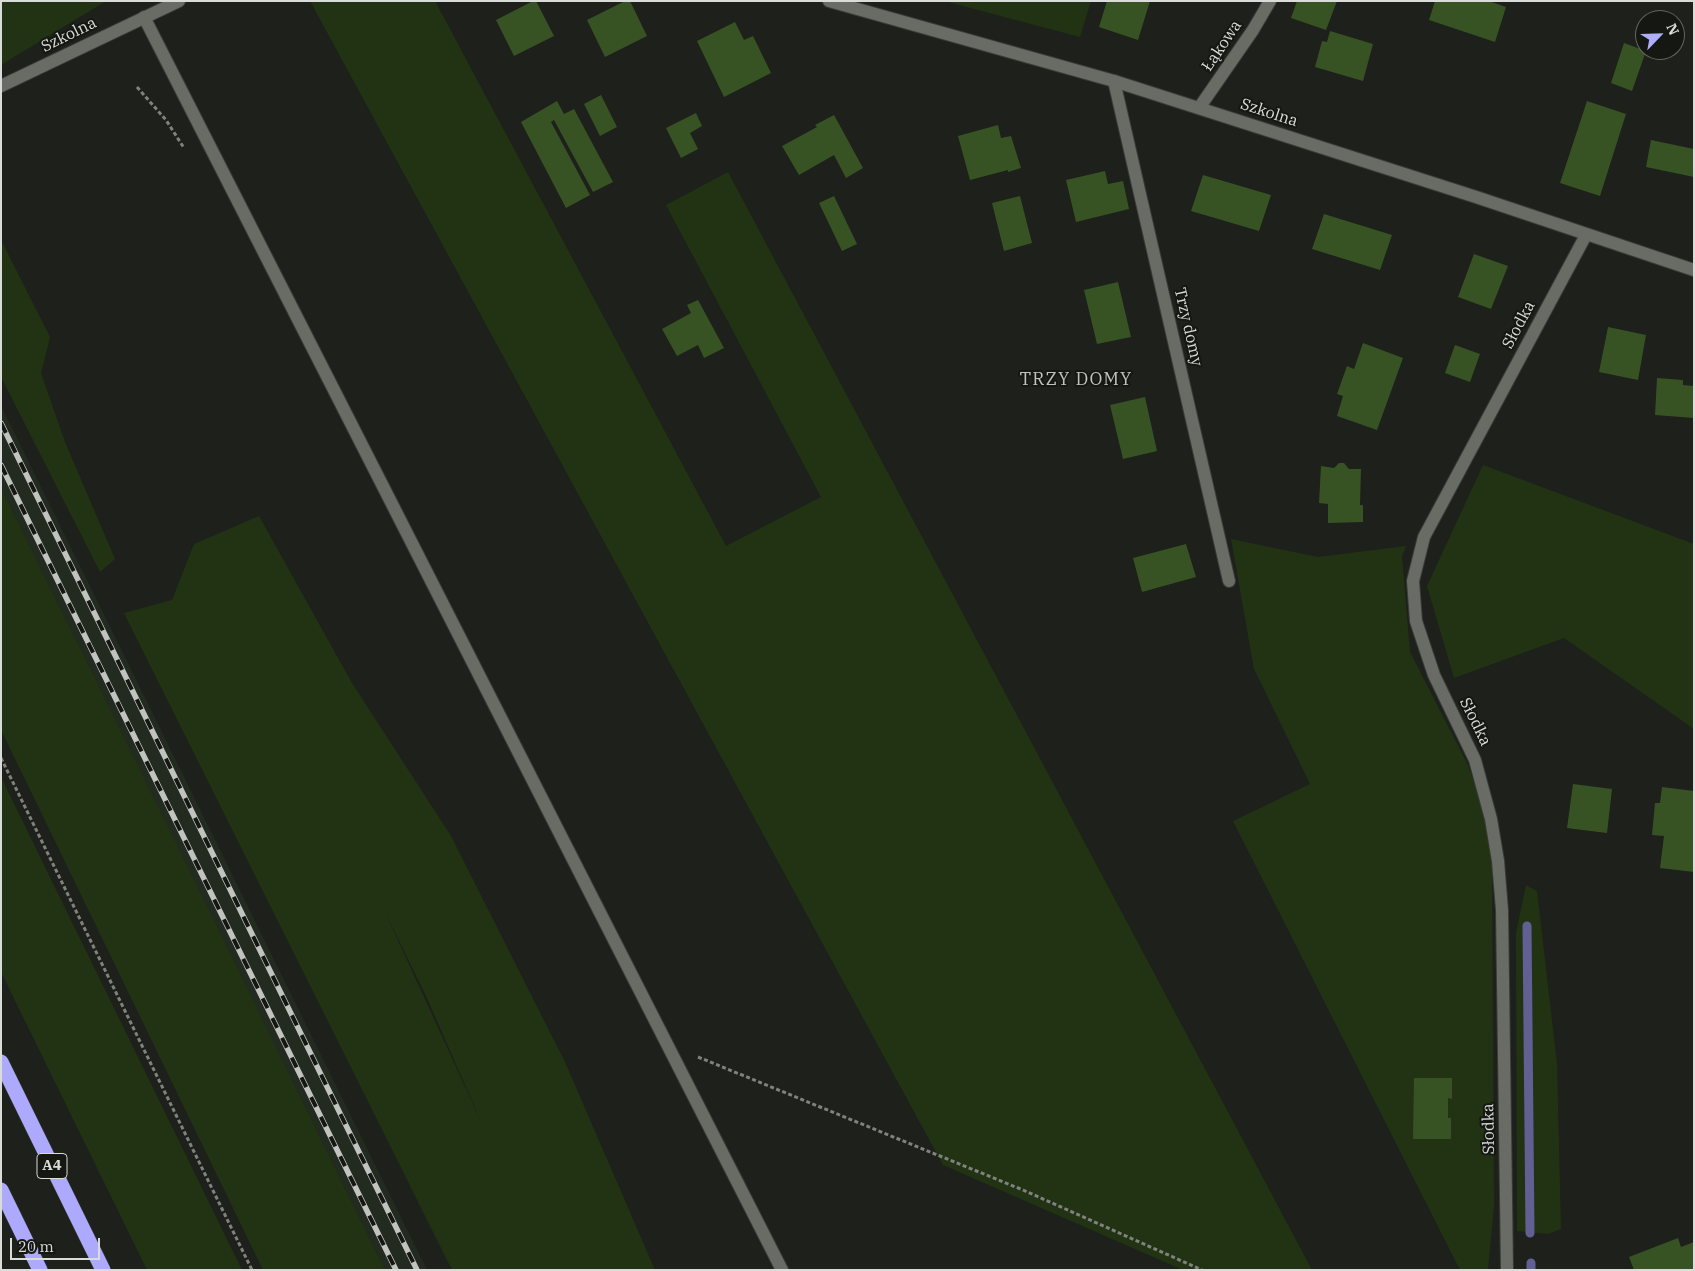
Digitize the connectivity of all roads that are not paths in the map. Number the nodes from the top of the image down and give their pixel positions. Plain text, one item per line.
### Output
1 (179, 1) edge
2 (829, 1) edge
3 (1270, 1) edge
4 (144, 17) junction
5 (1114, 81) junction
6 (1, 86) edge
7 (1199, 108) junction
8 (1586, 234) junction
9 (1694, 270) edge
10 (1229, 581) dead end
11 (1, 1062) edge
12 (1, 1190) edge
13 (40, 1270) edge
14 (103, 1270) edge
15 (782, 1270) edge
16 (1507, 1270) edge

1 - 4 street, Szkolna
2 - 5 street, Szkolna
3 - 7 street, Łąkowa
4 - 6 street, Szkolna
4 - 15 street
5 - 7 street, Szkolna
5 - 10 street, Trzy domy
7 - 8 street, Szkolna
8 - 9 street, Szkolna
8 - 16 street, Słodka
11 - 14 highway, A4
12 - 13 highway

